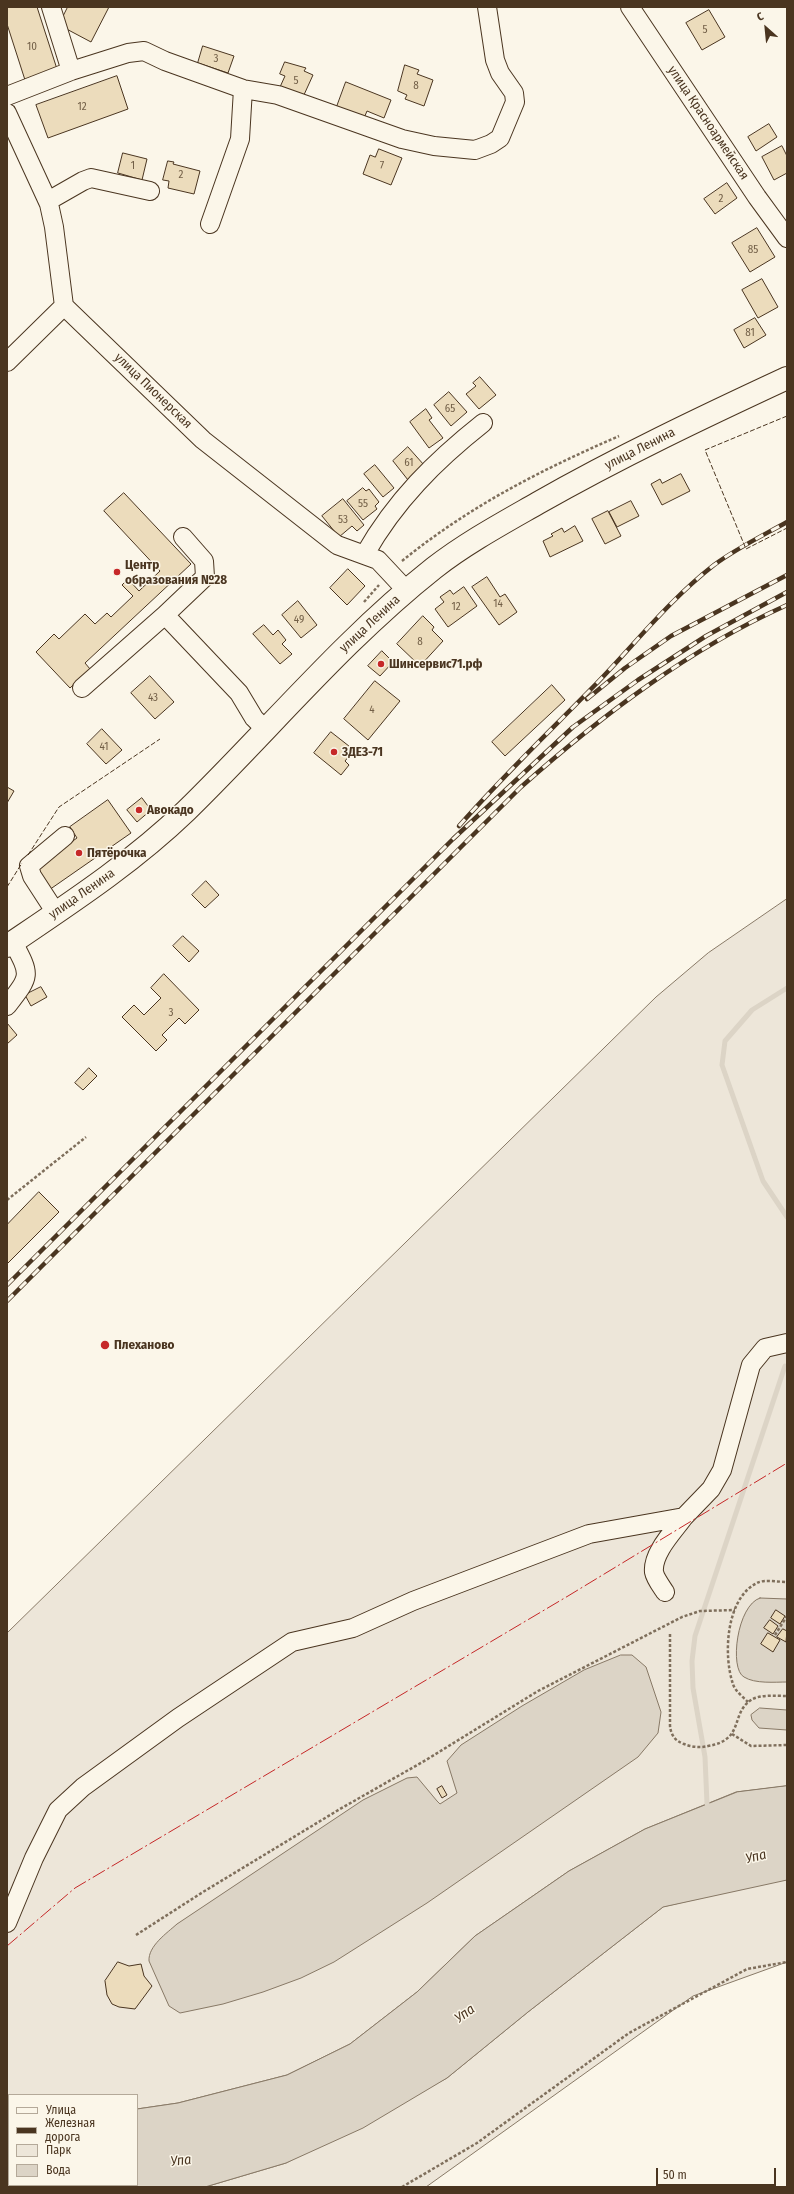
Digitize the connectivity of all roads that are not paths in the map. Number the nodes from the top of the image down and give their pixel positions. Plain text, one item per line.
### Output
1 (51, 7) edge
2 (487, 7) edge
3 (630, 7) edge
4 (71, 71) junction
5 (243, 89) junction
6 (7, 96) edge
7 (7, 113) edge
8 (150, 191) dead end
9 (48, 201) junction
10 (210, 224) dead end
11 (787, 238) edge
12 (64, 306) junction
13 (7, 362) edge
14 (787, 378) edge
15 (483, 423) dead end
16 (183, 537) dead end
17 (365, 554) junction
18 (407, 591) junction
19 (165, 615) junction
20 (82, 688) dead end
21 (266, 730) junction
22 (66, 836) dead end
23 (56, 913) junction
24 (10, 944) edge
25 (7, 1006) edge
26 (787, 1343) edge
27 (684, 1517) junction
28 (665, 1592) dead end
29 (7, 1923) edge

1 - 4 street
2 - 5 street
3 - 11 street, улица Красноармейская
4 - 5 street
4 - 6 street
5 - 10 street
7 - 9 street
8 - 9 street
9 - 12 street
12 - 13 street
12 - 17 street, улица Пионерская
14 - 18 main road, улица Ленина
15 - 17 street
16 - 19 street
17 - 18 street, улица Пионерская
18 - 21 main road, улица Ленина
19 - 20 street
19 - 21 street
21 - 23 main road, улица Ленина
22 - 23 street
23 - 24 main road, улица Ленина
24 - 25 street
26 - 27 street
27 - 28 street
27 - 29 street

